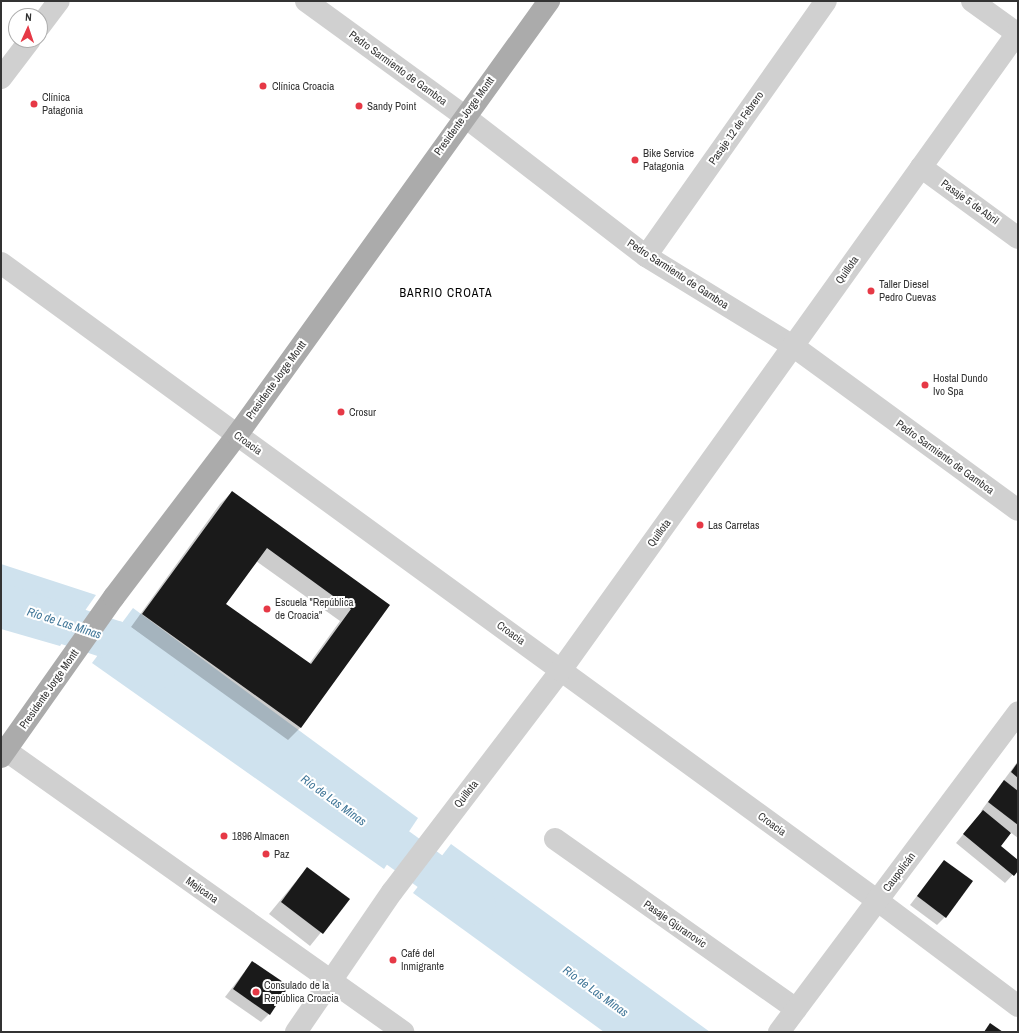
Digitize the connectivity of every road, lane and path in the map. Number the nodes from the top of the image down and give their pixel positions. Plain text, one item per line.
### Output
1 (59, 1) edge
2 (306, 1) edge
3 (548, 1) edge
4 (826, 1) edge
5 (972, 1) edge
6 (48, 15) edge
7 (1018, 33) edge
8 (24, 48) edge
9 (1, 78) edge
10 (464, 116) junction
11 (921, 167) junction
12 (1018, 238) edge
13 (646, 256) junction
14 (1, 263) edge
15 (793, 346) junction
16 (236, 435) junction
17 (1018, 510) edge
18 (561, 670) junction
19 (1018, 712) edge
20 (3, 751) edge
21 (555, 839) dead end
22 (878, 901) junction
23 (331, 982) junction
24 (1018, 1006) edge
25 (796, 1009) junction
26 (296, 1032) edge
27 (403, 1032) edge
28 (779, 1032) edge

1 - 6 street
2 - 10 street, Pedro Sarmiento de Gamboa
3 - 10 main road, Presidente Jorge Montt
4 - 13 street, Pasaje 12 de Febrero
5 - 7 street
7 - 11 street, Quillota
8 - 9 street
10 - 13 street, Pedro Sarmiento de Gamboa
10 - 16 main road, Presidente Jorge Montt
11 - 12 street, Pasaje 5 de Abril
11 - 15 street, Quillota
13 - 15 street, Pedro Sarmiento de Gamboa
14 - 16 street, Croacia
15 - 17 street, Pedro Sarmiento de Gamboa
15 - 18 street, Quillota
16 - 18 street, Croacia
16 - 20 main road, Presidente Jorge Montt
18 - 22 street, Croacia
18 - 23 street, Quillota
19 - 22 street, Caupolicán
20 - 23 street, Mejicana
21 - 25 street, Pasaje Gjuranovic
22 - 24 street, Croacia
22 - 25 street, Caupolicán
23 - 26 street, Quillota
23 - 27 street, Mejicana
25 - 28 street, Caupolicán

